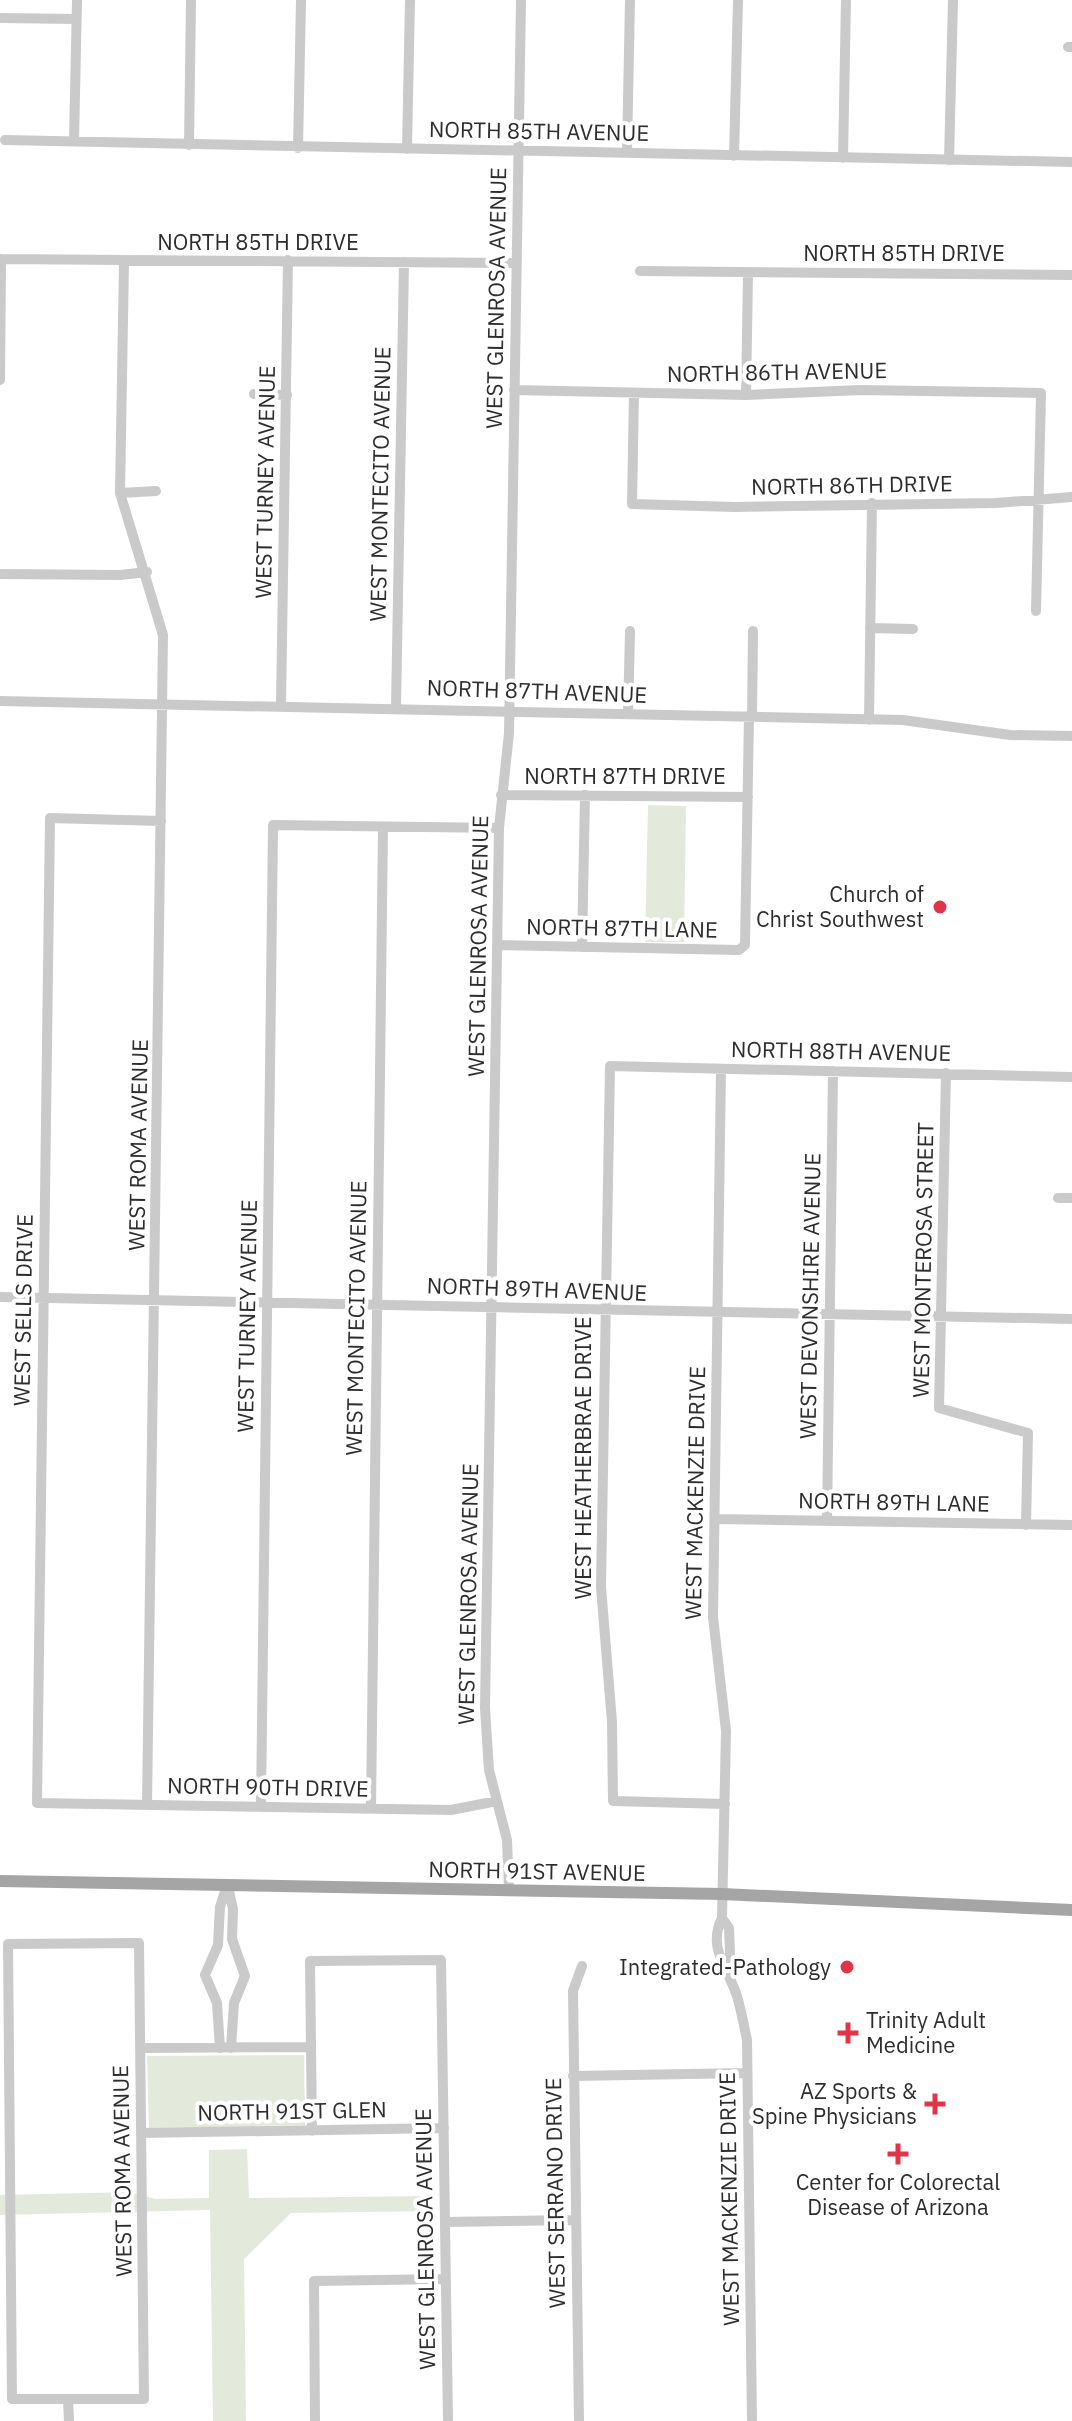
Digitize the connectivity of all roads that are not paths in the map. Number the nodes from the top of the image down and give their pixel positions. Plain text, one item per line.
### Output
1 (77, 0) edge
2 (191, 0) edge
3 (301, 0) edge
4 (410, 0) edge
5 (521, 0) edge
6 (630, 0) edge
7 (738, 0) edge
8 (846, 0) edge
9 (953, 0) edge
10 (0, 18) edge
11 (76, 19) junction
12 (5, 140) dead end
13 (74, 141) junction
14 (189, 145) junction
15 (298, 148) junction
16 (407, 149) junction
17 (519, 150) junction
18 (627, 152) junction
19 (734, 156) junction
20 (843, 158) junction
21 (949, 160) junction
22 (1072, 162) edge
23 (1, 259) edge
24 (288, 260) junction
25 (124, 262) junction
26 (404, 262) junction
27 (515, 263) junction
28 (640, 271) dead end
29 (748, 274) junction
30 (1072, 275) edge
31 (0, 380) edge
32 (514, 390) junction
33 (634, 393) junction
34 (254, 394) dead end
35 (287, 395) junction
36 (746, 395) junction
37 (156, 491) dead end
38 (120, 493) junction
39 (1072, 497) edge
40 (1038, 501) junction
41 (872, 503) junction
42 (147, 572) junction
43 (0, 574) edge
44 (1036, 611) dead end
45 (870, 628) junction
46 (913, 629) dead end
47 (630, 631) dead end
48 (753, 631) dead end
49 (0, 701) edge
50 (163, 705) junction
51 (281, 705) junction
52 (396, 707) junction
53 (510, 710) junction
54 (628, 714) junction
55 (750, 716) junction
56 (869, 720) junction
57 (1072, 736) edge
58 (501, 795) junction
59 (585, 795) junction
60 (748, 797) junction
61 (161, 821) junction
62 (383, 827) junction
63 (499, 828) junction
64 (497, 945) junction
65 (582, 947) junction
66 (610, 1066) joint
67 (721, 1069) junction
68 (833, 1071) junction
69 (946, 1073) junction
70 (1072, 1077) edge
71 (1058, 1198) dead end
72 (1072, 1198) edge
73 (0, 1297) edge
74 (43, 1298) junction
75 (156, 1300) junction
76 (267, 1302) junction
77 (376, 1304) junction
78 (492, 1308) junction
79 (604, 1312) junction
80 (717, 1314) junction
81 (829, 1315) junction
82 (942, 1317) junction
83 (1072, 1319) edge
84 (715, 1519) junction
85 (827, 1521) junction
86 (1026, 1525) junction
87 (1072, 1525) edge
88 (497, 1801) junction
89 (37, 1803) joint
90 (725, 1804) junction
91 (147, 1805) junction
92 (261, 1807) junction
93 (371, 1808) junction
94 (0, 1881) edge
95 (227, 1885) junction
96 (509, 1890) junction
97 (722, 1894) junction
98 (1072, 1910) edge
99 (582, 1966) dead end
100 (238, 1994) junction
101 (214, 1996) junction
102 (311, 2047) junction
103 (140, 2048) junction
104 (226, 2048) junction
105 (747, 2073) junction
106 (573, 2076) junction
107 (444, 2128) junction
108 (312, 2131) junction
109 (141, 2133) junction
110 (575, 2220) junction
111 (445, 2222) junction
112 (446, 2279) junction
113 (68, 2399) junction
114 (69, 2421) edge
115 (315, 2421) edge
116 (448, 2421) edge
117 (579, 2421) edge
118 (752, 2421) edge

1 - 11 street
2 - 14 street
3 - 15 street
4 - 16 street
5 - 17 street, WEST GLENROSA AVENUE
6 - 18 street
7 - 19 street
8 - 20 street
9 - 21 street
10 - 11 street
11 - 13 street
12 - 13 street, NORTH 85TH AVENUE
13 - 14 street, NORTH 85TH AVENUE
14 - 15 street, NORTH 85TH AVENUE
15 - 16 street, NORTH 85TH AVENUE
16 - 17 street, NORTH 85TH AVENUE
17 - 18 street, NORTH 85TH AVENUE
17 - 27 street, WEST GLENROSA AVENUE
18 - 19 street, NORTH 85TH AVENUE
19 - 20 street, NORTH 85TH AVENUE
20 - 21 street, NORTH 85TH AVENUE
21 - 22 street, NORTH 85TH AVENUE
23 - 25 street, NORTH 85TH DRIVE
23 - 31 street
24 - 25 street, NORTH 85TH DRIVE
24 - 26 street, NORTH 85TH DRIVE
24 - 35 street, WEST TURNEY AVENUE
25 - 38 street, WEST ROMA AVENUE
26 - 27 street, NORTH 85TH DRIVE
26 - 52 street, WEST MONTECITO AVENUE
27 - 32 street, WEST GLENROSA AVENUE
28 - 29 street, NORTH 85TH DRIVE
29 - 30 street, NORTH 85TH DRIVE
29 - 36 street
32 - 33 street, NORTH 86TH AVENUE
32 - 53 street, WEST GLENROSA AVENUE
33 - 36 street, NORTH 86TH AVENUE
33 - 41 street, NORTH 86TH DRIVE
34 - 35 street
35 - 51 street, WEST TURNEY AVENUE
36 - 40 street, NORTH 86TH AVENUE
37 - 38 street
38 - 42 street, WEST ROMA AVENUE
39 - 40 street, NORTH 86TH DRIVE
40 - 41 street, NORTH 86TH DRIVE
40 - 44 street
41 - 45 street
42 - 43 street
42 - 50 street, WEST ROMA AVENUE
45 - 46 street
45 - 56 street
47 - 54 street
48 - 55 street
49 - 50 street, NORTH 87TH AVENUE
50 - 51 street, NORTH 87TH AVENUE
50 - 61 street, WEST ROMA AVENUE
51 - 52 street, NORTH 87TH AVENUE
52 - 53 street, NORTH 87TH AVENUE
53 - 54 street, NORTH 87TH AVENUE
53 - 58 street, WEST GLENROSA AVENUE
54 - 55 street, NORTH 87TH AVENUE
55 - 56 street, NORTH 87TH AVENUE
55 - 60 street
56 - 57 street, NORTH 87TH AVENUE
58 - 59 street, NORTH 87TH DRIVE
58 - 63 street, WEST GLENROSA AVENUE
59 - 60 street, NORTH 87TH DRIVE
59 - 65 street
60 - 65 street, NORTH 87TH LANE
61 - 74 street, WEST SELLS DRIVE
61 - 75 street, WEST ROMA AVENUE
62 - 63 street
62 - 76 street, WEST TURNEY AVENUE
62 - 77 street, WEST MONTECITO AVENUE
63 - 64 street, WEST GLENROSA AVENUE
64 - 65 street, NORTH 87TH LANE
64 - 78 street, WEST GLENROSA AVENUE
66 - 67 street, NORTH 88TH AVENUE
66 - 79 street, WEST HEATHERBRAE DRIVE
67 - 68 street, NORTH 88TH AVENUE
67 - 80 street, WEST MACKENZIE DRIVE
68 - 69 street, NORTH 88TH AVENUE
68 - 81 street, WEST DEVONSHIRE AVENUE
69 - 70 street, NORTH 88TH AVENUE
69 - 82 street, WEST MONTEROSA STREET
71 - 72 street
73 - 74 street, NORTH 89TH AVENUE
74 - 75 street, NORTH 89TH AVENUE
74 - 89 street, WEST SELLS DRIVE
75 - 76 street, NORTH 89TH AVENUE
75 - 91 street, WEST ROMA AVENUE
76 - 77 street, NORTH 89TH AVENUE
76 - 92 street, WEST TURNEY AVENUE
77 - 78 street, NORTH 89TH AVENUE
77 - 93 street, WEST MONTECITO AVENUE
78 - 79 street, NORTH 89TH AVENUE
78 - 88 street, WEST GLENROSA AVENUE
79 - 80 street, NORTH 89TH AVENUE
79 - 90 street, WEST HEATHERBRAE DRIVE
80 - 81 street, NORTH 89TH AVENUE
80 - 84 street, WEST MACKENZIE DRIVE
81 - 82 street, NORTH 89TH AVENUE
81 - 85 street, WEST DEVONSHIRE AVENUE
82 - 83 street, NORTH 89TH AVENUE
82 - 86 street, WEST MONTEROSA STREET
84 - 85 street, NORTH 89TH LANE
84 - 90 street, WEST MACKENZIE DRIVE
85 - 86 street, NORTH 89TH LANE
86 - 87 street, NORTH 89TH LANE
88 - 93 street, NORTH 90TH DRIVE
88 - 96 street, WEST GLENROSA AVENUE
89 - 91 street, NORTH 90TH DRIVE
90 - 97 street, WEST MACKENZIE DRIVE
91 - 92 street, NORTH 90TH DRIVE
92 - 93 street, NORTH 90TH DRIVE
94 - 95 main road, NORTH 91ST AVENUE
95 - 96 main road, NORTH 91ST AVENUE
95 - 100 street
95 - 101 street
96 - 97 main road, NORTH 91ST AVENUE
97 - 98 main road, NORTH 91ST AVENUE
97 - 105 street, WEST MACKENZIE DRIVE
99 - 106 street, WEST SERRANO DRIVE
100 - 101 street
100 - 104 street
101 - 104 street
102 - 104 street
102 - 107 street, WEST GLENROSA AVENUE
102 - 108 street
103 - 104 street
103 - 109 street, WEST ROMA AVENUE
103 - 113 street, WEST ROMA AVENUE
105 - 106 street
105 - 118 street, WEST MACKENZIE DRIVE
106 - 110 street, WEST SERRANO DRIVE
107 - 108 street, NORTH 91ST GLEN
107 - 111 street, WEST GLENROSA AVENUE
108 - 109 street, NORTH 91ST GLEN
109 - 113 street, WEST ROMA AVENUE
110 - 111 street
110 - 117 street, WEST SERRANO DRIVE
111 - 112 street, WEST GLENROSA AVENUE
112 - 115 street
112 - 116 street, WEST GLENROSA AVENUE
113 - 114 street

